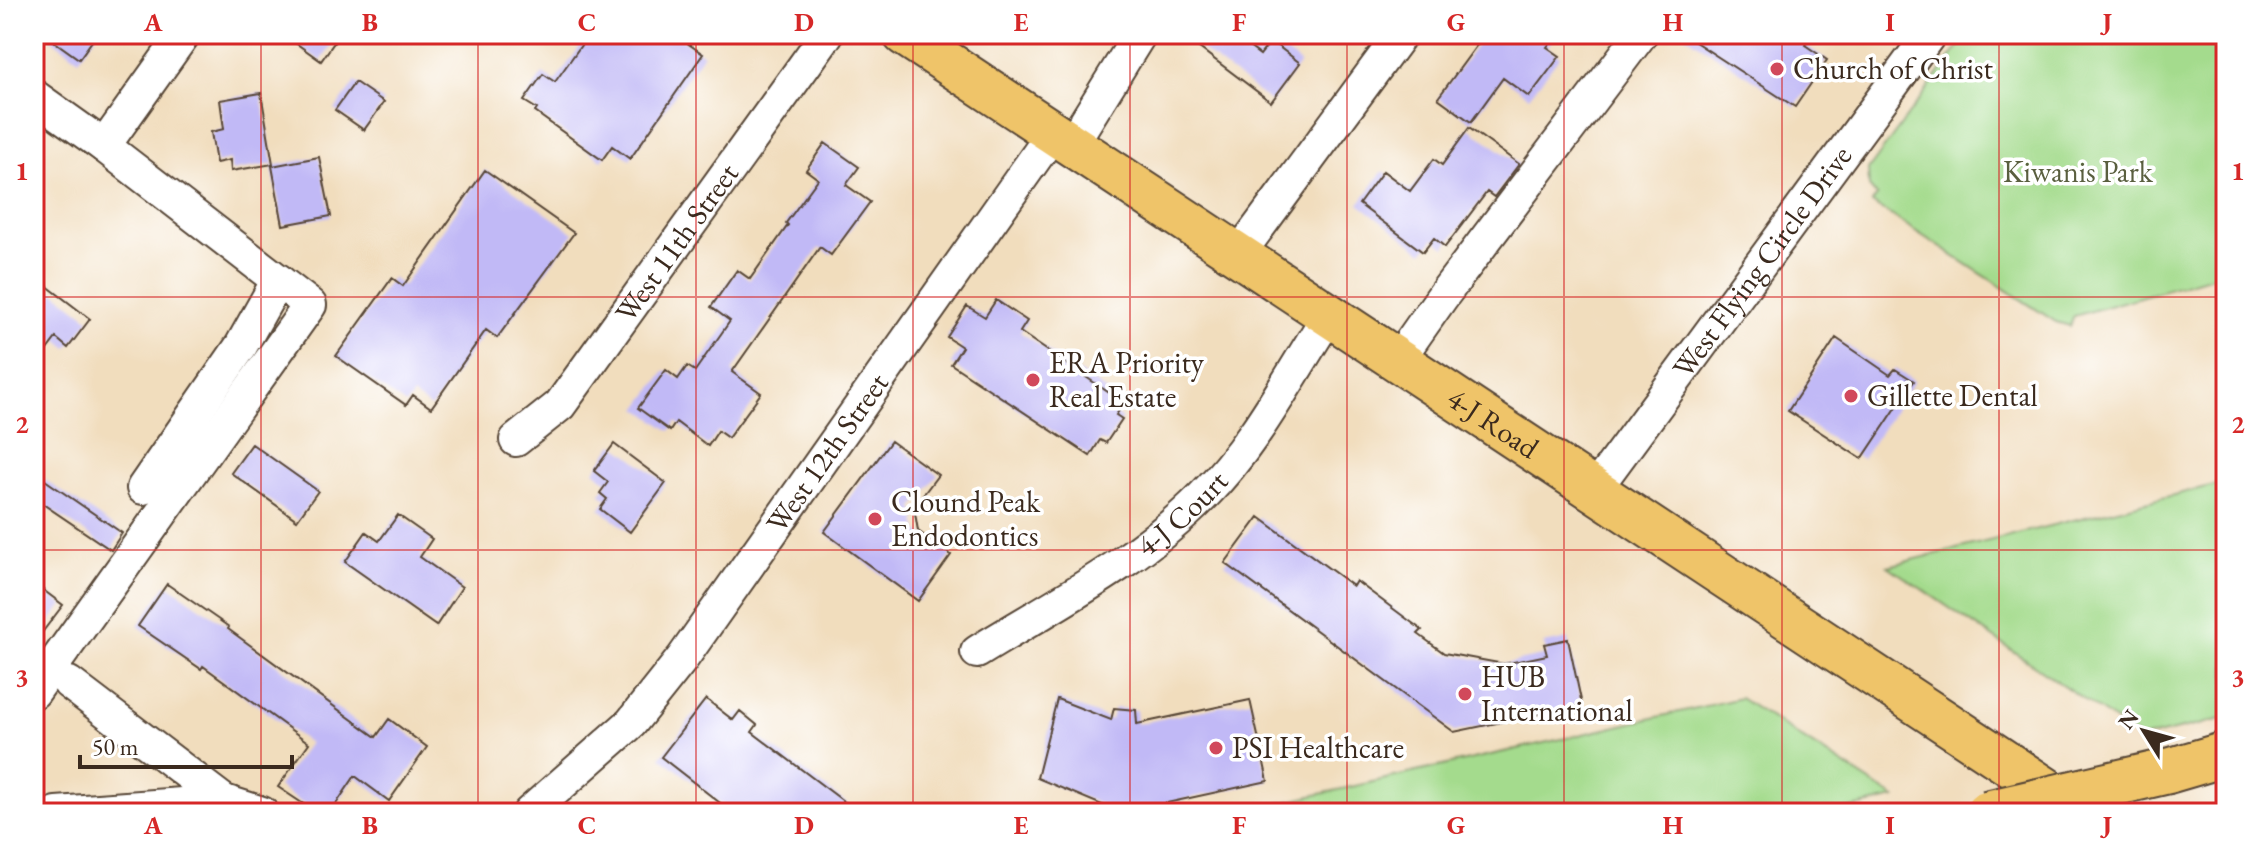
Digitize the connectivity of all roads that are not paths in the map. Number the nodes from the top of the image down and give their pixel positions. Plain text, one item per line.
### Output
1 (184, 34) edge
2 (827, 34) edge
3 (904, 34) edge
4 (1140, 34) edge
5 (1401, 34) edge
6 (1641, 34) edge
7 (1930, 34) edge
8 (34, 96) edge
9 (1062, 139) junction
10 (104, 146) junction
11 (1238, 255) junction
12 (278, 280) junction
13 (1329, 315) junction
14 (1397, 361) junction
15 (516, 440) dead end
16 (143, 488) dead end
17 (1595, 489) junction
18 (977, 652) dead end
19 (69, 683) dead end
20 (34, 692) edge
21 (2226, 754) edge
22 (224, 801) junction
23 (56, 813) edge
24 (262, 813) edge
25 (529, 813) edge
26 (1987, 813) edge
27 (2082, 813) edge

1 - 10 street
2 - 15 street, West 11th Street
3 - 9 main road, 4-J Road
4 - 9 street, West 12th Street
5 - 11 street
6 - 14 street
7 - 17 street, West Flying Circle Drive
8 - 10 street
9 - 11 main road, 4-J Road
9 - 25 street, West 12th Street
10 - 12 street
11 - 13 main road, 4-J Road
12 - 16 street
12 - 20 street
13 - 14 main road, 4-J Road
13 - 18 street, 4-J Court
14 - 17 main road, 4-J Road
17 - 27 main road, 4-J Road
19 - 22 street
21 - 26 highway, bridge
22 - 23 street
22 - 24 street

